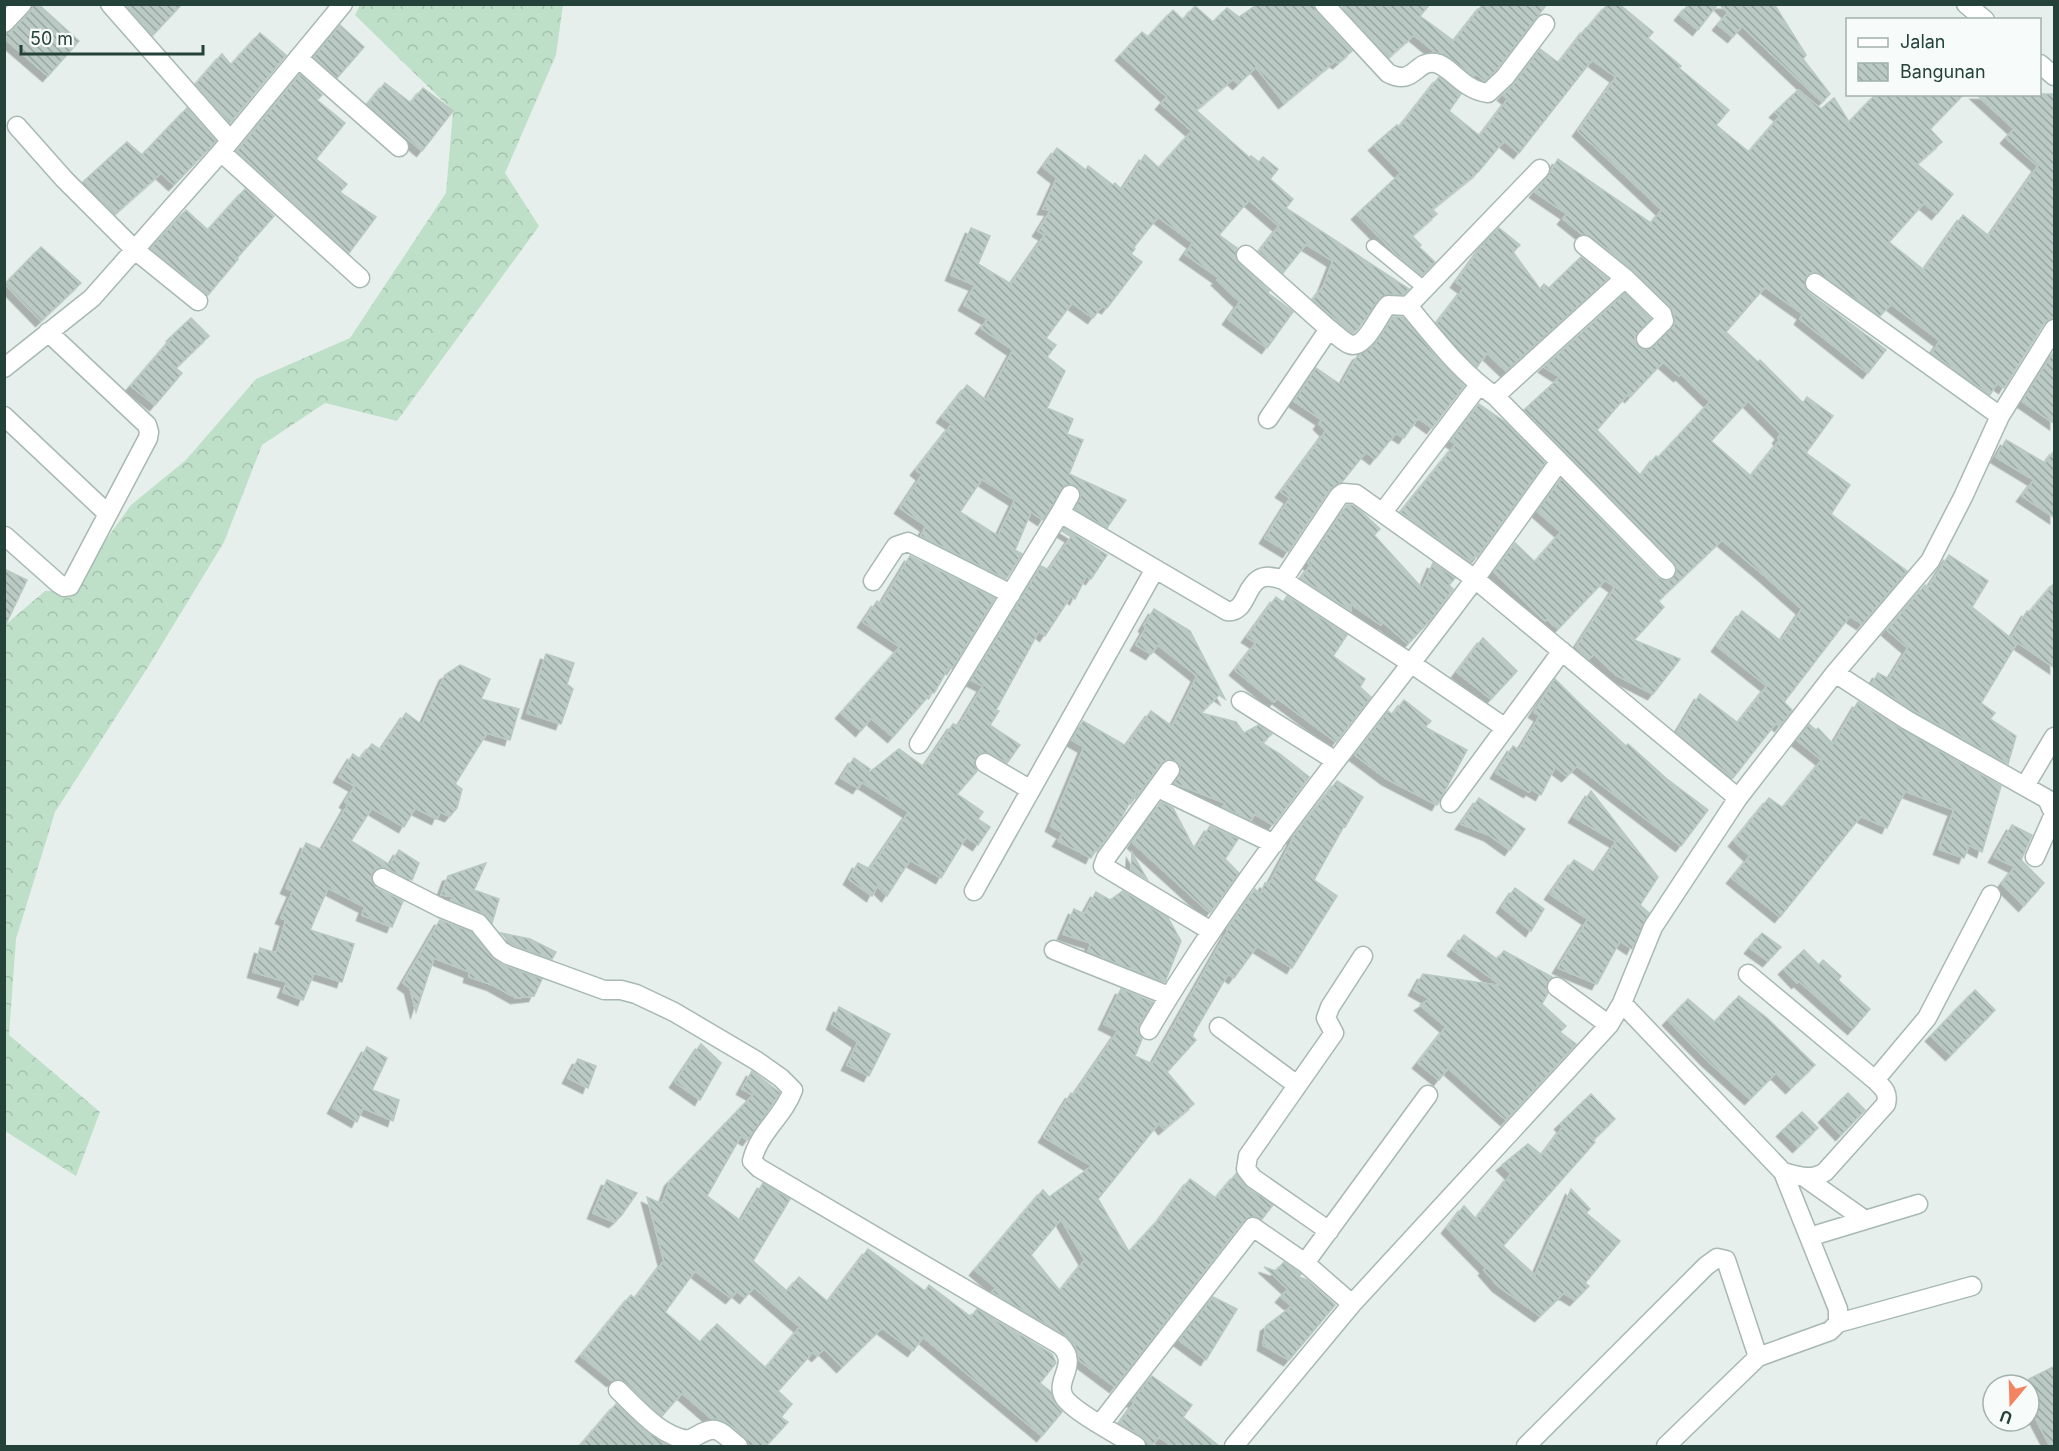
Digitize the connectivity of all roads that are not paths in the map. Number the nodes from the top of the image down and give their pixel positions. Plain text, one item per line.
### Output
1 (22, 4) edge
2 (110, 4) edge
3 (1324, 4) edge
4 (1966, 4) edge
5 (337, 7) edge
6 (1983, 18) edge
7 (4, 23) edge
8 (1545, 24) dead end
9 (297, 58) junction
10 (2041, 65) edge
11 (2055, 76) edge
12 (17, 126) dead end
13 (226, 146) junction
14 (399, 147) dead end
15 (1540, 168) dead end
16 (1584, 245) dead end
17 (1374, 246) dead end
18 (135, 250) junction
19 (1246, 255) dead end
20 (360, 278) dead end
21 (1625, 279) junction
22 (1815, 284) dead end
23 (1424, 288) junction
24 (198, 301) dead end
25 (1408, 306) junction
26 (1329, 329) junction
27 (48, 332) junction
28 (1646, 339) dead end
29 (2052, 340) edge
30 (4, 368) edge
31 (1479, 385) junction
32 (1495, 396) junction
33 (4, 416) edge
34 (2000, 416) junction
35 (1268, 419) dead end
36 (1559, 462) junction
37 (1070, 495) dead end
38 (1383, 512) junction
39 (1060, 513) junction
40 (108, 514) junction
41 (5, 536) edge
42 (1155, 568) junction
43 (1666, 570) dead end
44 (1474, 579) junction
45 (1283, 580) junction
46 (873, 581) dead end
47 (1011, 594) junction
48 (1562, 651) junction
49 (1412, 664) junction
50 (1835, 673) junction
51 (1241, 701) dead end
52 (1504, 727) junction
53 (2055, 737) edge
54 (919, 744) dead end
55 (1336, 761) junction
56 (985, 763) dead end
57 (1170, 770) dead end
58 (2025, 786) junction
59 (1158, 788) junction
60 (1031, 790) junction
61 (1738, 798) junction
62 (1450, 802) dead end
63 (2055, 814) edge
64 (1274, 844) junction
65 (2035, 857) dead end
66 (382, 878) dead end
67 (974, 891) dead end
68 (1991, 895) dead end
69 (1211, 931) junction
70 (1054, 951) dead end
71 (1362, 956) dead end
72 (1748, 974) dead end
73 (1557, 987) dead end
74 (1169, 996) junction
75 (1622, 1003) junction
76 (1609, 1025) junction
77 (1218, 1027) dead end
78 (1149, 1029) dead end
79 (1875, 1080) junction
80 (1297, 1085) junction
81 (1428, 1095) dead end
82 (1783, 1172) junction
83 (1804, 1177) junction
84 (1918, 1204) dead end
85 (1865, 1220) junction
86 (1329, 1231) junction
87 (1809, 1237) junction
88 (1305, 1263) junction
89 (1972, 1286) dead end
90 (1352, 1304) junction
91 (1838, 1323) junction
92 (1758, 1357) junction
93 (618, 1390) dead end
94 (1100, 1424) junction
95 (738, 1446) edge
96 (1136, 1446) edge
97 (1234, 1446) edge
98 (1526, 1446) edge
99 (1666, 1446) edge

1 - 7 street
2 - 13 street
3 - 8 street
4 - 6 street
5 - 9 street
9 - 13 street
9 - 14 street
10 - 11 street
12 - 18 street
13 - 18 street
13 - 20 street
15 - 23 street
16 - 21 street
17 - 23 lane
18 - 24 street
18 - 27 street
19 - 26 street
21 - 28 street
21 - 32 street
22 - 34 street
23 - 25 street
25 - 26 street
25 - 31 street
26 - 35 street
27 - 30 street
27 - 40 street
29 - 34 street
31 - 32 street
31 - 38 street
32 - 36 street
33 - 40 street
34 - 50 street
36 - 43 street
36 - 44 street
37 - 39 street
38 - 44 street
38 - 45 street
39 - 42 street
39 - 47 street
40 - 41 street
42 - 45 street
42 - 60 street
44 - 48 street
44 - 49 street
45 - 49 street
46 - 47 street
47 - 54 street
48 - 52 street
48 - 61 street
49 - 52 street
49 - 55 street
50 - 58 street
50 - 61 street
51 - 55 street
52 - 62 street
53 - 58 street
55 - 64 street
56 - 60 street
57 - 59 street
58 - 63 street
59 - 64 street
59 - 69 street
60 - 67 street
61 - 75 street
63 - 65 street
64 - 69 street
66 - 94 street
68 - 79 street
69 - 74 street
70 - 74 street
71 - 80 street
72 - 79 street
73 - 76 street
74 - 78 street
75 - 76 street
75 - 82 street
76 - 90 street
77 - 80 street
79 - 83 street
80 - 86 street
81 - 86 street
82 - 83 street
82 - 87 street
83 - 85 street
84 - 85 street
85 - 87 street
86 - 88 street
87 - 91 street
88 - 90 street
88 - 94 street
89 - 91 street
90 - 97 street
91 - 92 street
92 - 98 street
92 - 99 street
93 - 95 street
94 - 96 street

